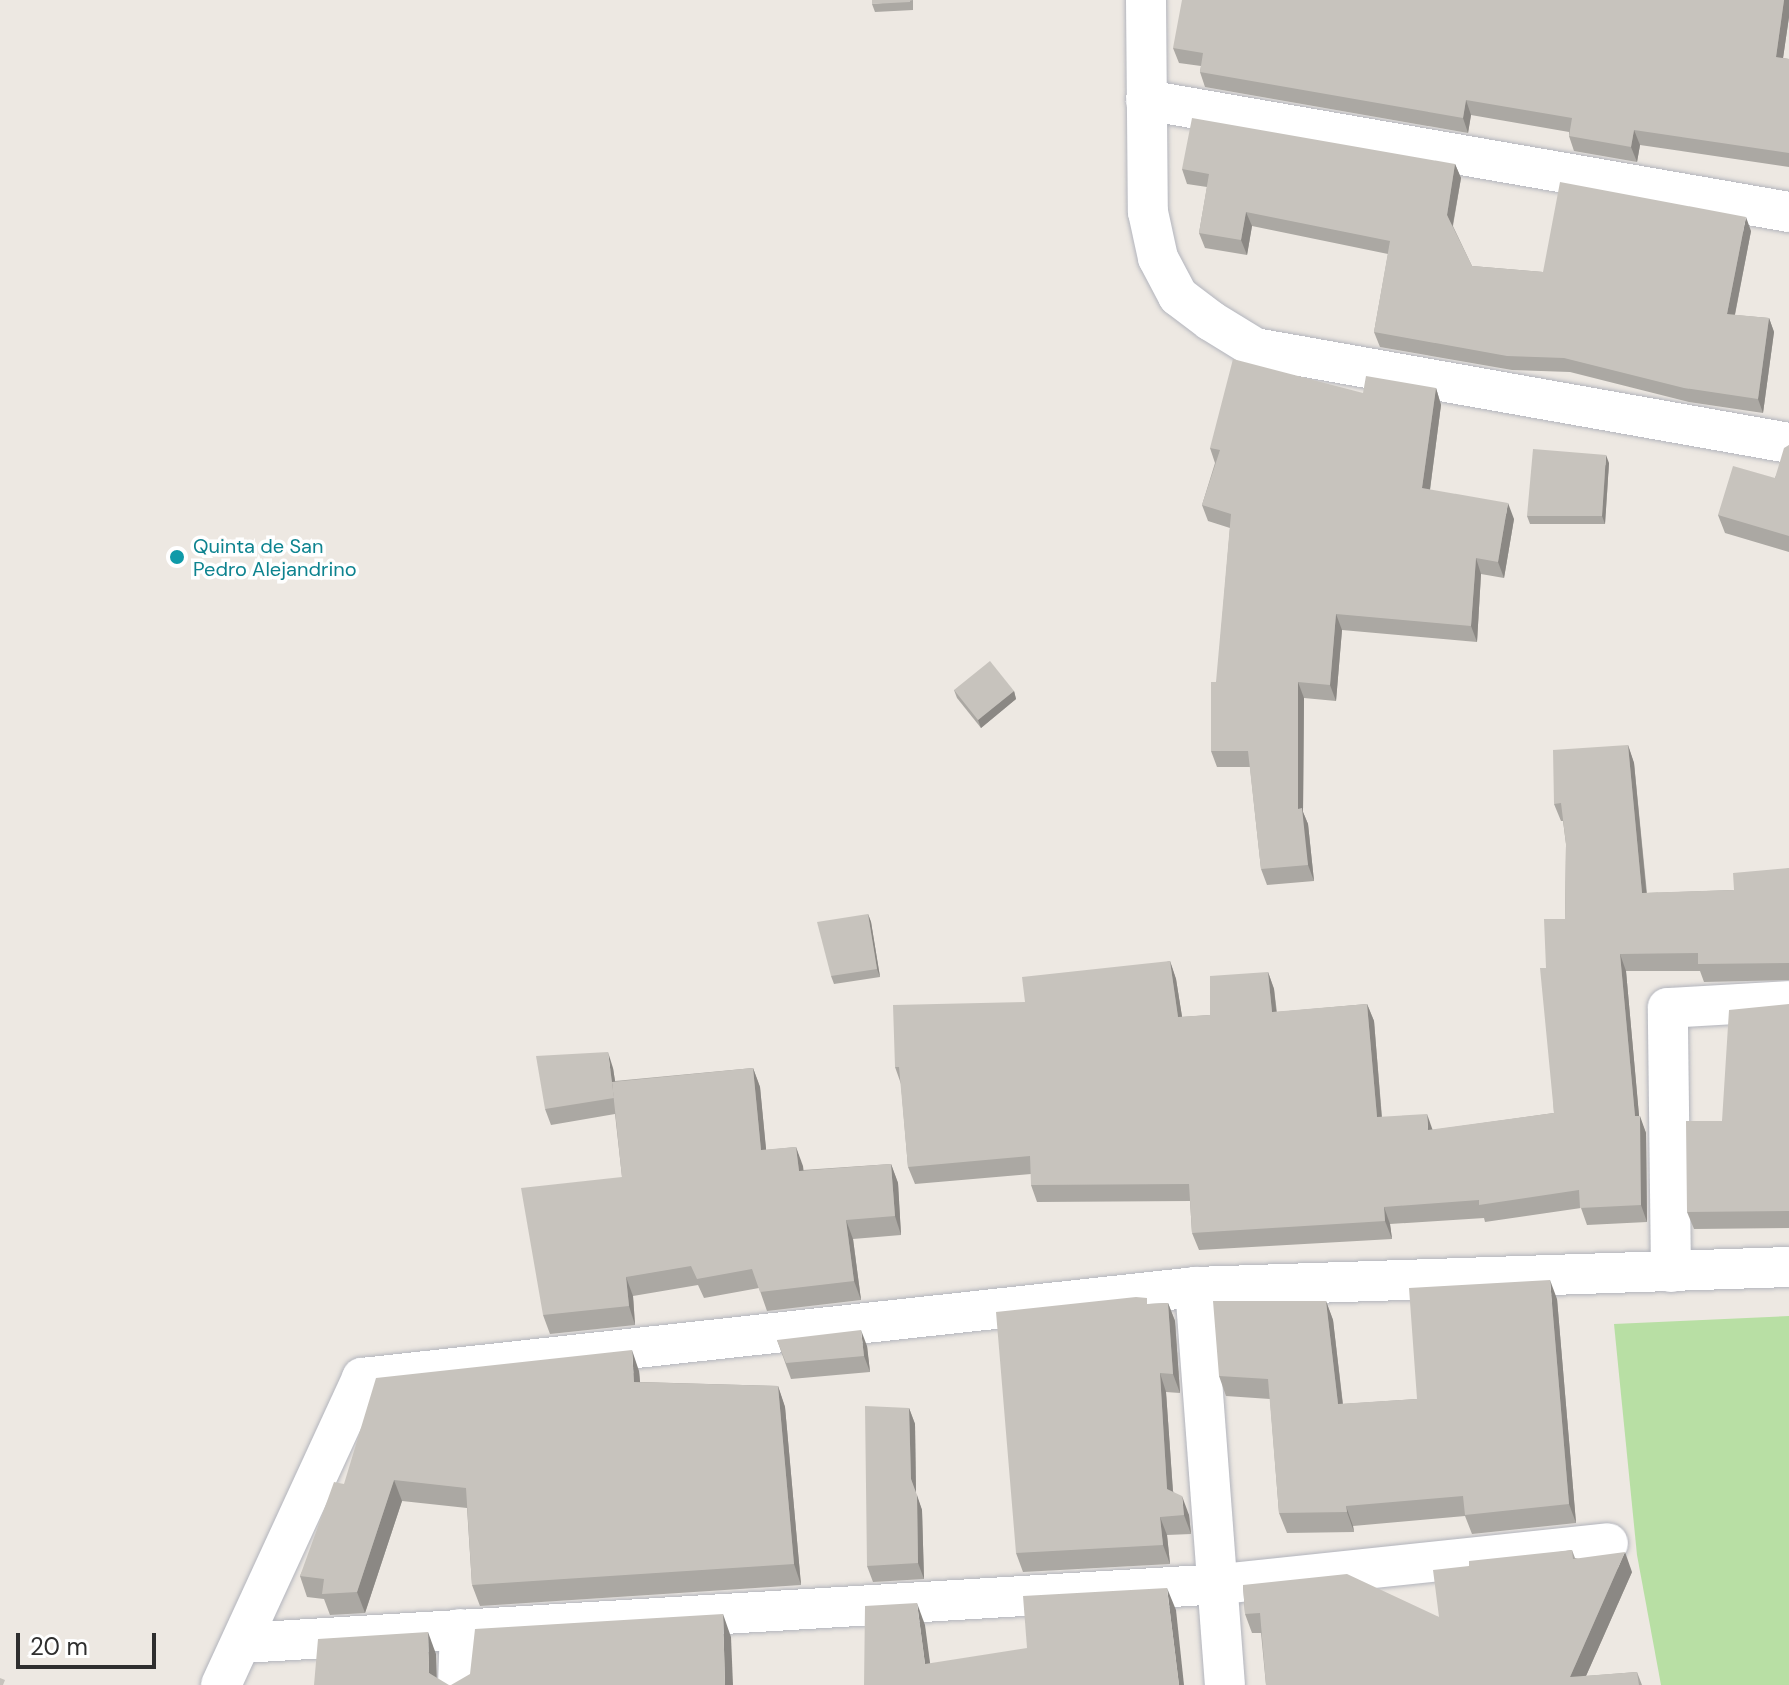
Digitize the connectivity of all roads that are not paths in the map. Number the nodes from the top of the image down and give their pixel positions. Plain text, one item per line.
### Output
1 (1146, 0) edge
2 (1146, 100) junction
3 (1789, 212) edge
4 (1787, 434) edge
5 (1789, 1001) edge
6 (1789, 1267) edge
7 (1671, 1272) junction
8 (1195, 1287) junction
9 (1608, 1543) dead end
10 (1221, 1584) junction
11 (460, 1629) junction
12 (243, 1643) junction
13 (221, 1685) edge
14 (458, 1685) edge
15 (1225, 1685) edge

1 - 2 street
2 - 3 street
2 - 4 street
5 - 7 street
6 - 7 street
7 - 8 street
8 - 10 street
8 - 12 street
9 - 10 street
10 - 11 street
10 - 15 street
11 - 12 street
11 - 14 street
12 - 13 street

